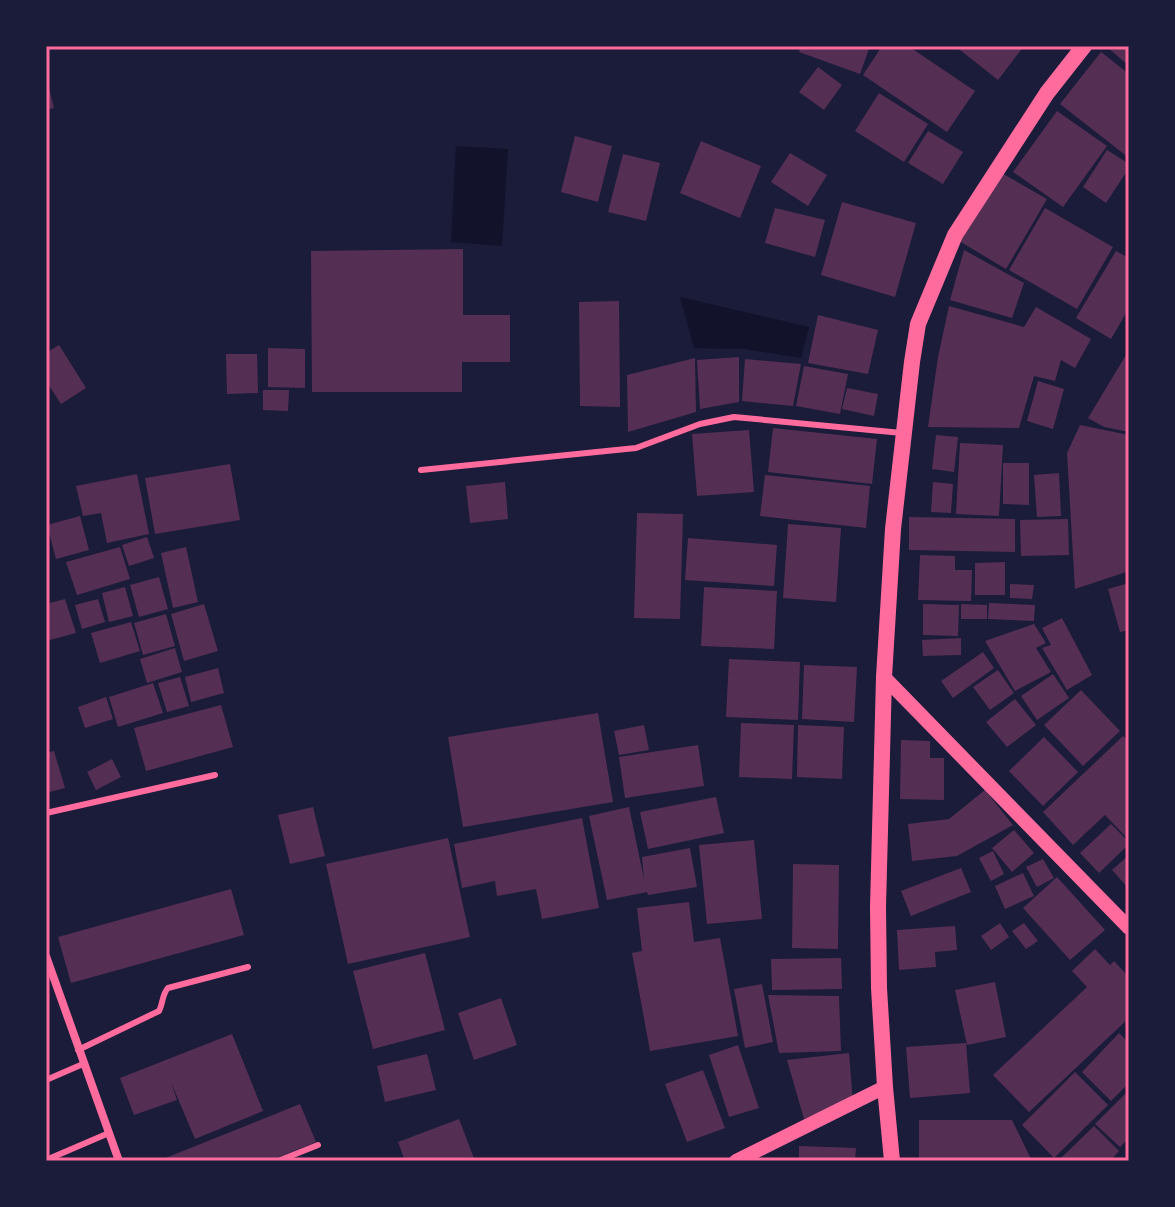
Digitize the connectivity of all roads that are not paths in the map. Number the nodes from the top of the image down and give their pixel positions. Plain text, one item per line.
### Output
1 (1084, 46) edge
2 (904, 434) junction
3 (421, 470) dead end
4 (884, 677) junction
5 (215, 775) dead end
6 (46, 813) edge
7 (1129, 928) edge
8 (46, 956) edge
9 (248, 967) dead end
10 (78, 1050) junction
11 (83, 1064) junction
12 (46, 1080) edge
13 (885, 1087) junction
14 (109, 1133) junction
15 (318, 1145) dead end
16 (46, 1160) edge
17 (119, 1161) edge
18 (278, 1161) edge
19 (736, 1161) edge
20 (892, 1161) edge

1 - 2 main road
2 - 3 lane
2 - 4 main road
4 - 7 street
4 - 13 main road
5 - 6 lane
8 - 10 street
9 - 10 lane
10 - 11 street
11 - 12 lane
11 - 14 street
13 - 19 street
13 - 20 main road
14 - 16 lane
14 - 17 street
15 - 18 lane

